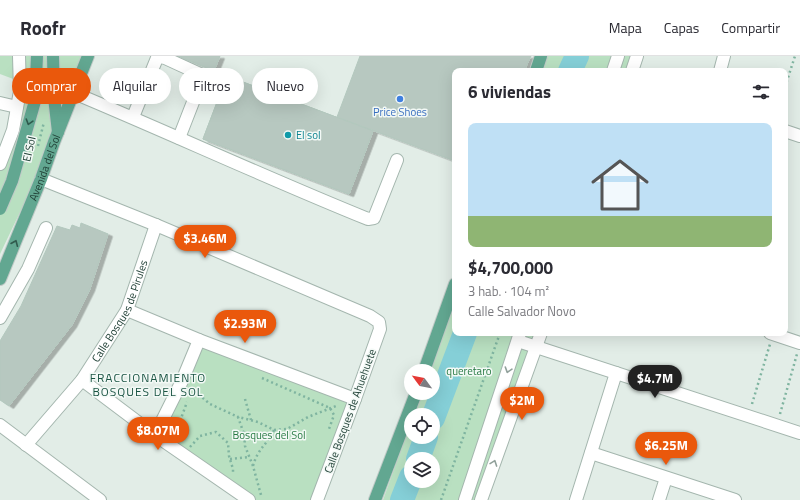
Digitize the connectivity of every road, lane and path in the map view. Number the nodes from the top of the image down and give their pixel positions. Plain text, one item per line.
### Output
1 (19, 56) edge
2 (37, 56) edge
3 (54, 56) edge
4 (88, 56) edge
5 (541, 56) edge
6 (618, 56) edge
7 (637, 56) edge
8 (724, 56) edge
9 (795, 56) edge
10 (54, 68) edge
11 (83, 68) edge
12 (537, 68) edge
13 (614, 68) edge
14 (633, 68) edge
15 (721, 68) edge
16 (788, 78) edge
17 (91, 100) edge
18 (0, 103) edge
19 (51, 104) edge
20 (55, 104) edge
21 (70, 104) edge
22 (17, 108) junction
23 (133, 117) junction
24 (58, 133) junction
25 (788, 133) edge
26 (800, 136) edge
27 (178, 138) junction
28 (37, 151) dead end
29 (1, 159) edge
30 (397, 160) dead end
31 (42, 179) junction
32 (0, 209) edge
33 (156, 225) junction
34 (46, 228) dead end
35 (0, 279) edge
36 (452, 292) edge
37 (127, 310) junction
38 (0, 318) edge
39 (499, 336) edge
40 (540, 336) edge
41 (771, 336) edge
42 (776, 336) edge
43 (519, 337) edge
44 (199, 340) junction
45 (536, 347) junction
46 (799, 347) edge
47 (426, 364) edge
48 (616, 373) junction
49 (260, 378) dead end
50 (82, 380) junction
51 (189, 384) junction
52 (245, 399) dead end
53 (355, 399) junction
54 (413, 400) edge
55 (330, 408) junction
56 (748, 416) junction
57 (238, 417) junction
58 (252, 420) junction
59 (0, 425) edge
60 (777, 426) junction
61 (329, 429) dead end
62 (274, 430) junction
63 (800, 433) edge
64 (156, 435) junction
65 (175, 438) dead end
66 (26, 445) junction
67 (184, 445) dead end
68 (591, 453) junction
69 (250, 457) junction
70 (230, 459) junction
71 (253, 466) junction
72 (233, 475) dead end
73 (666, 478) junction
74 (261, 498) dead end
75 (100, 500) edge
76 (249, 500) edge
77 (317, 500) edge
78 (375, 500) edge
79 (441, 500) edge
80 (465, 500) edge
81 (481, 500) edge
82 (576, 500) edge
83 (659, 500) edge
84 (735, 500) edge

1 - 22 street
2 -> 32 main road, bridge
3 - 10 main road
4 - 11 main road, Avenida del Sol
5 - 12 main road
6 - 13 street
7 - 14 street
8 - 15 street
9 - 16 path
17 - 23 street
18 - 22 street
19 - 28 path, El Sol
20 - 24 main road
21 - 24 main road, Avenida del Sol
22 - 29 street
23 - 27 street
23 - 27 street
24 - 31 main road, Avenida del Sol
25 - 26 street
27 - 30 street
31 - 33 street
35 -> 31 main road, Avenida del Sol
33 - 37 street, Calle Bosques de Pirules
33 - 53 street, Calle Bosques de Ahuehuete
34 - 38 street
36 - 47 main road
37 - 44 street
37 - 50 street, Calle Bosques de Pirules
39 - 79 path
40 - 45 street
41 - 56 path
42 - 46 street
43 - 45 street
43 -> 80 street
44 - 51 street
44 - 53 street
45 - 48 street
81 -> 45 street
46 - 60 path
48 - 56 street
48 - 68 street
49 - 55 path
50 - 64 street
50 - 66 street, Calle Bosques de Pirules
51 - 57 path
51 - 64 street
51 - 65 path
52 - 58 path
53 - 55 path
53 - 77 street, Calle Bosques de Ahuehuete
54 - 78 main road
55 - 61 path
55 - 62 path
56 - 60 street
57 - 58 path
57 - 69 path
58 - 62 path
59 - 66 street
60 - 63 street
62 - 71 path
64 - 76 street
66 - 75 street
67 - 70 path
68 - 73 street
68 - 82 street
69 - 70 path
69 - 71 path
70 - 72 path
71 - 74 path
73 - 83 street
73 - 84 street

